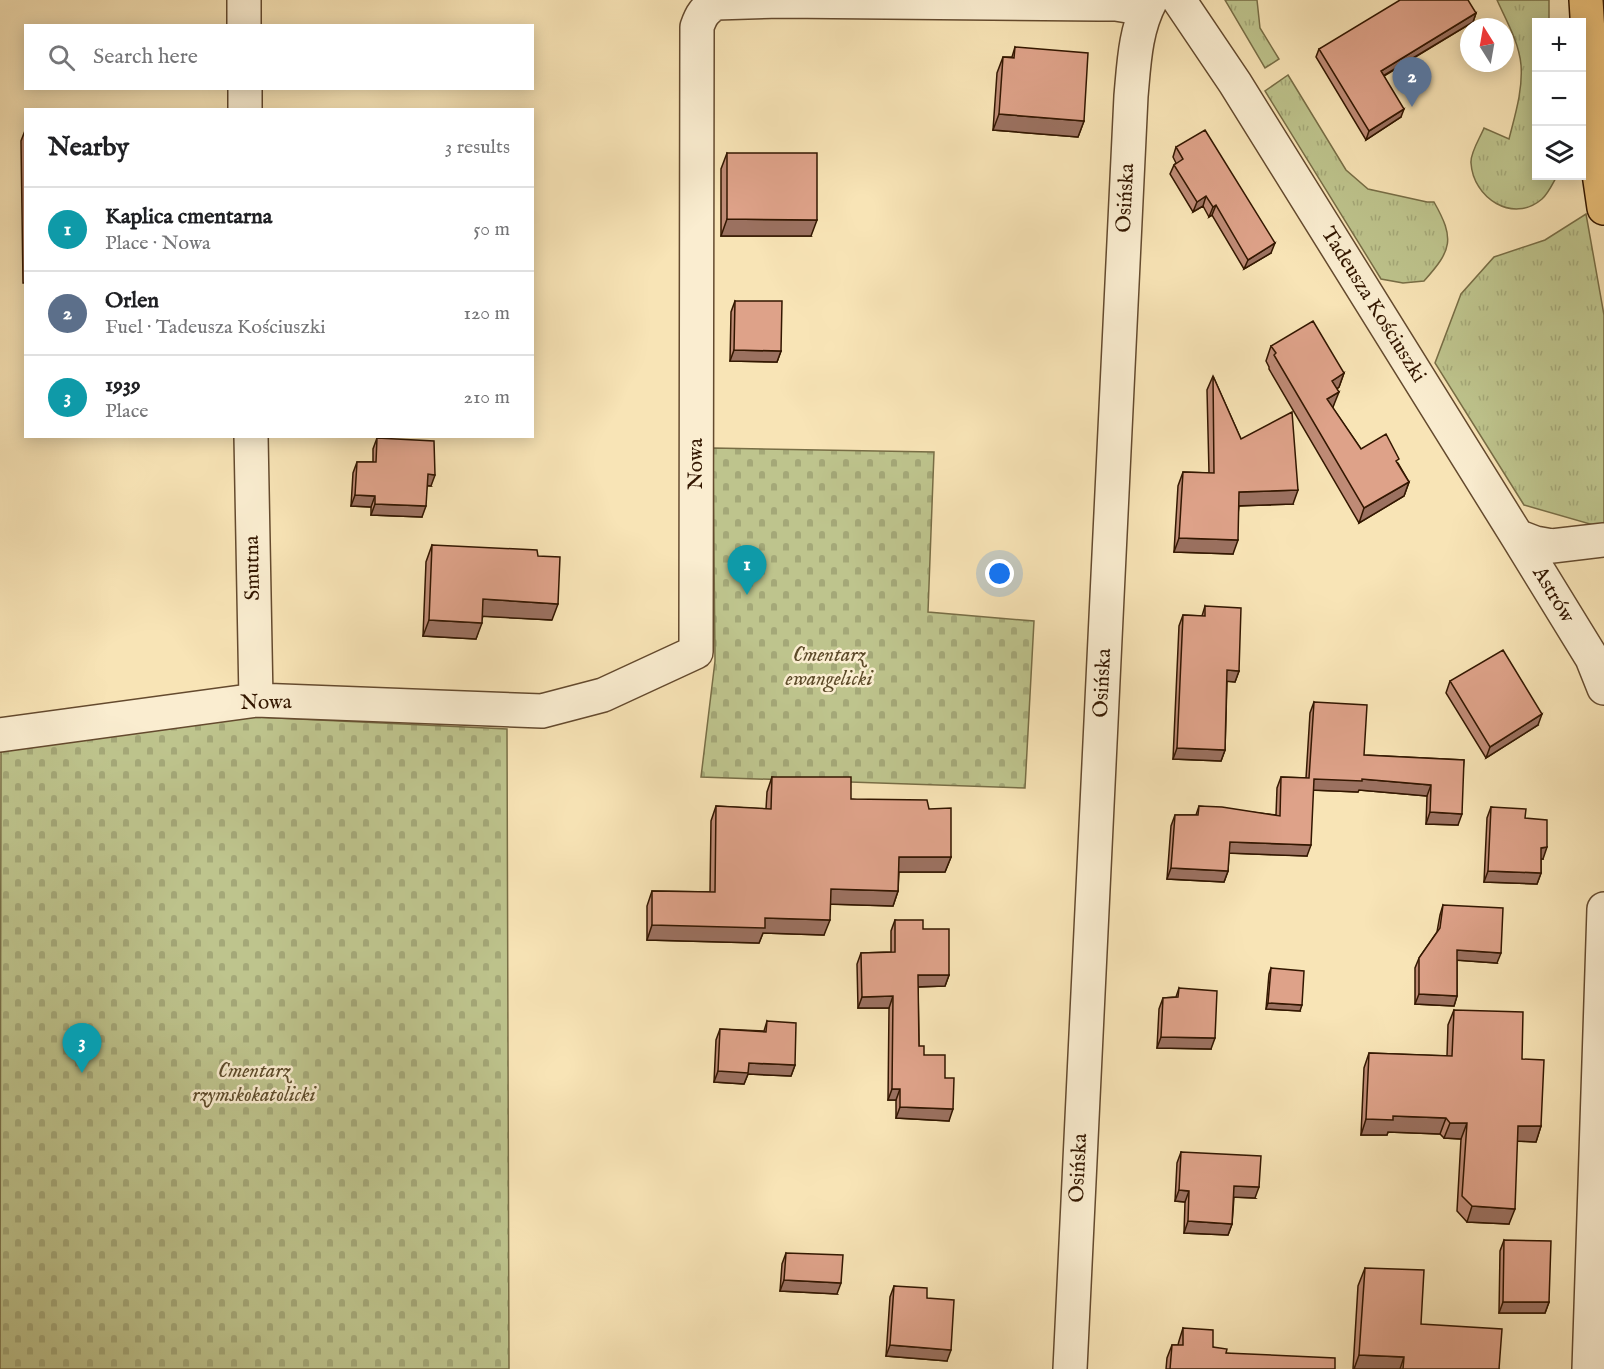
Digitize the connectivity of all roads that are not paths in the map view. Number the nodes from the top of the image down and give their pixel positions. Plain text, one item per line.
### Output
1 (244, 0) edge
2 (1179, 0) edge
3 (1586, 0) edge
4 (1148, 5) edge
5 (244, 24) edge
6 (245, 90) edge
7 (245, 108) edge
8 (1604, 208) edge
9 (250, 438) edge
10 (1517, 536) junction
11 (1604, 540) edge
12 (1604, 688) edge
13 (256, 700) junction
14 (0, 735) edge
15 (1604, 909) edge
16 (1070, 1369) edge
17 (1589, 1369) edge

1 - 5 street
2 - 10 street, Tadeusza Kościuszki
3 - 8 main road
4 - 13 street, Nowa
4 - 16 street, Osińska
6 - 7 street
9 - 13 street, Smutna
10 - 11 street
10 - 12 street, Astrów
13 - 14 street, Nowa
15 - 17 street

